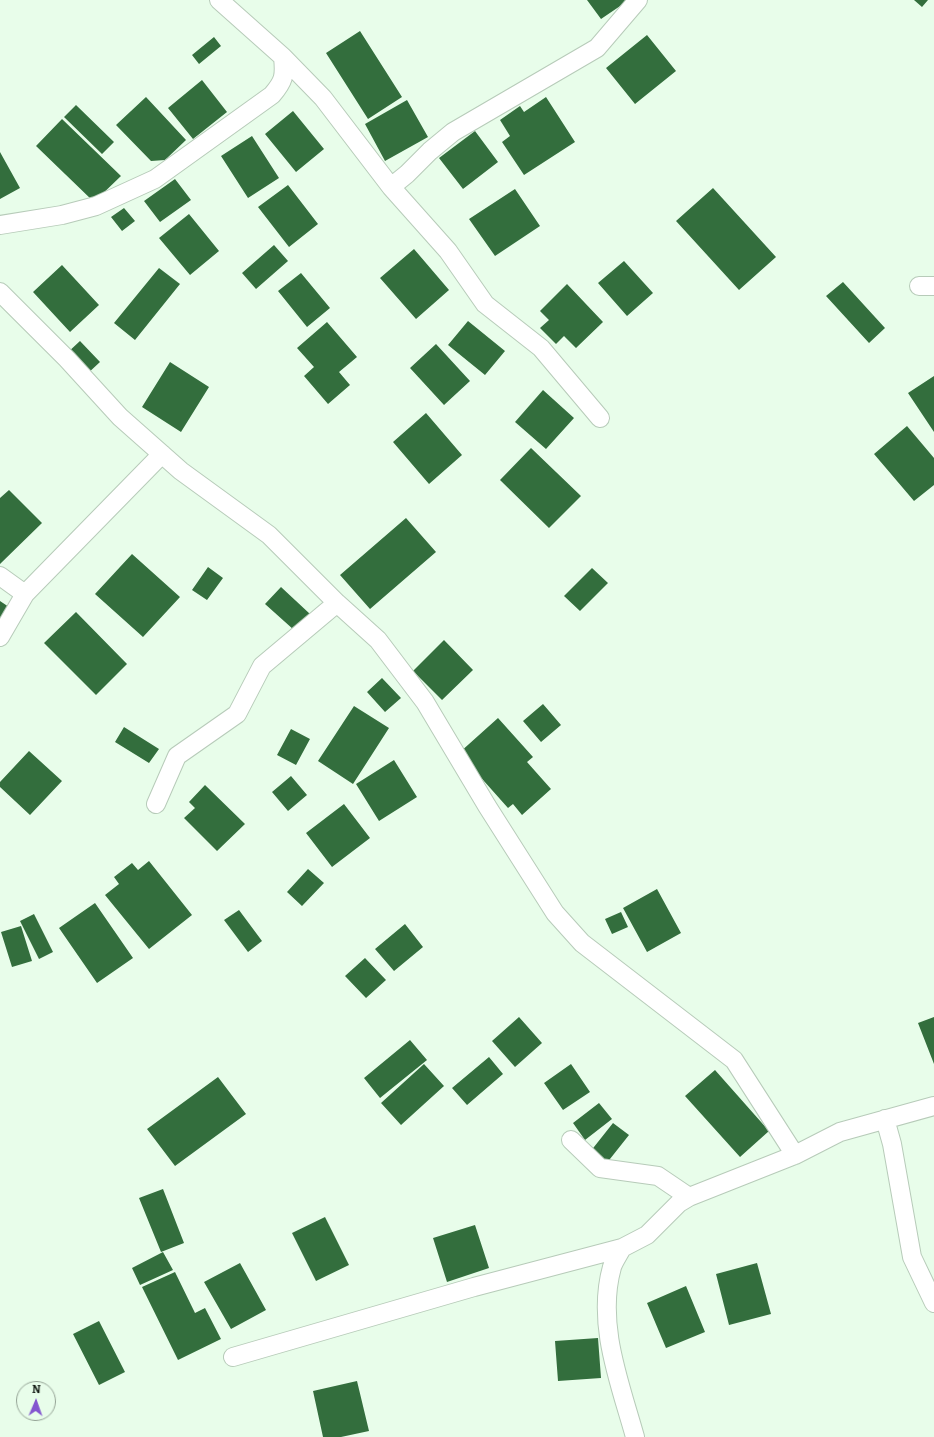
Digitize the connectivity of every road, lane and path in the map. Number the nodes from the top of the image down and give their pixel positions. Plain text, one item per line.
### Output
1 (219, 0) edge
2 (638, 0) edge
3 (283, 58) junction
4 (391, 187) junction
5 (0, 225) edge
6 (0, 292) edge
7 (600, 418) dead end
8 (162, 454) junction
9 (0, 576) edge
10 (25, 594) junction
11 (337, 603) junction
12 (0, 636) edge
13 (156, 804) dead end
14 (934, 1106) edge
15 (885, 1120) junction
16 (571, 1140) dead end
17 (795, 1155) junction
18 (689, 1197) junction
19 (622, 1248) junction
20 (934, 1303) edge
21 (233, 1357) dead end
22 (635, 1437) edge

1 - 3 street
2 - 4 street
3 - 4 street
3 - 5 street
4 - 7 street
6 - 8 street
8 - 10 street
8 - 11 street
9 - 10 street
10 - 12 street
11 - 13 street
11 - 17 street
14 - 15 street
15 - 17 street
15 - 20 street
16 - 18 street
17 - 18 street
18 - 19 street
19 - 21 street
19 - 22 street

